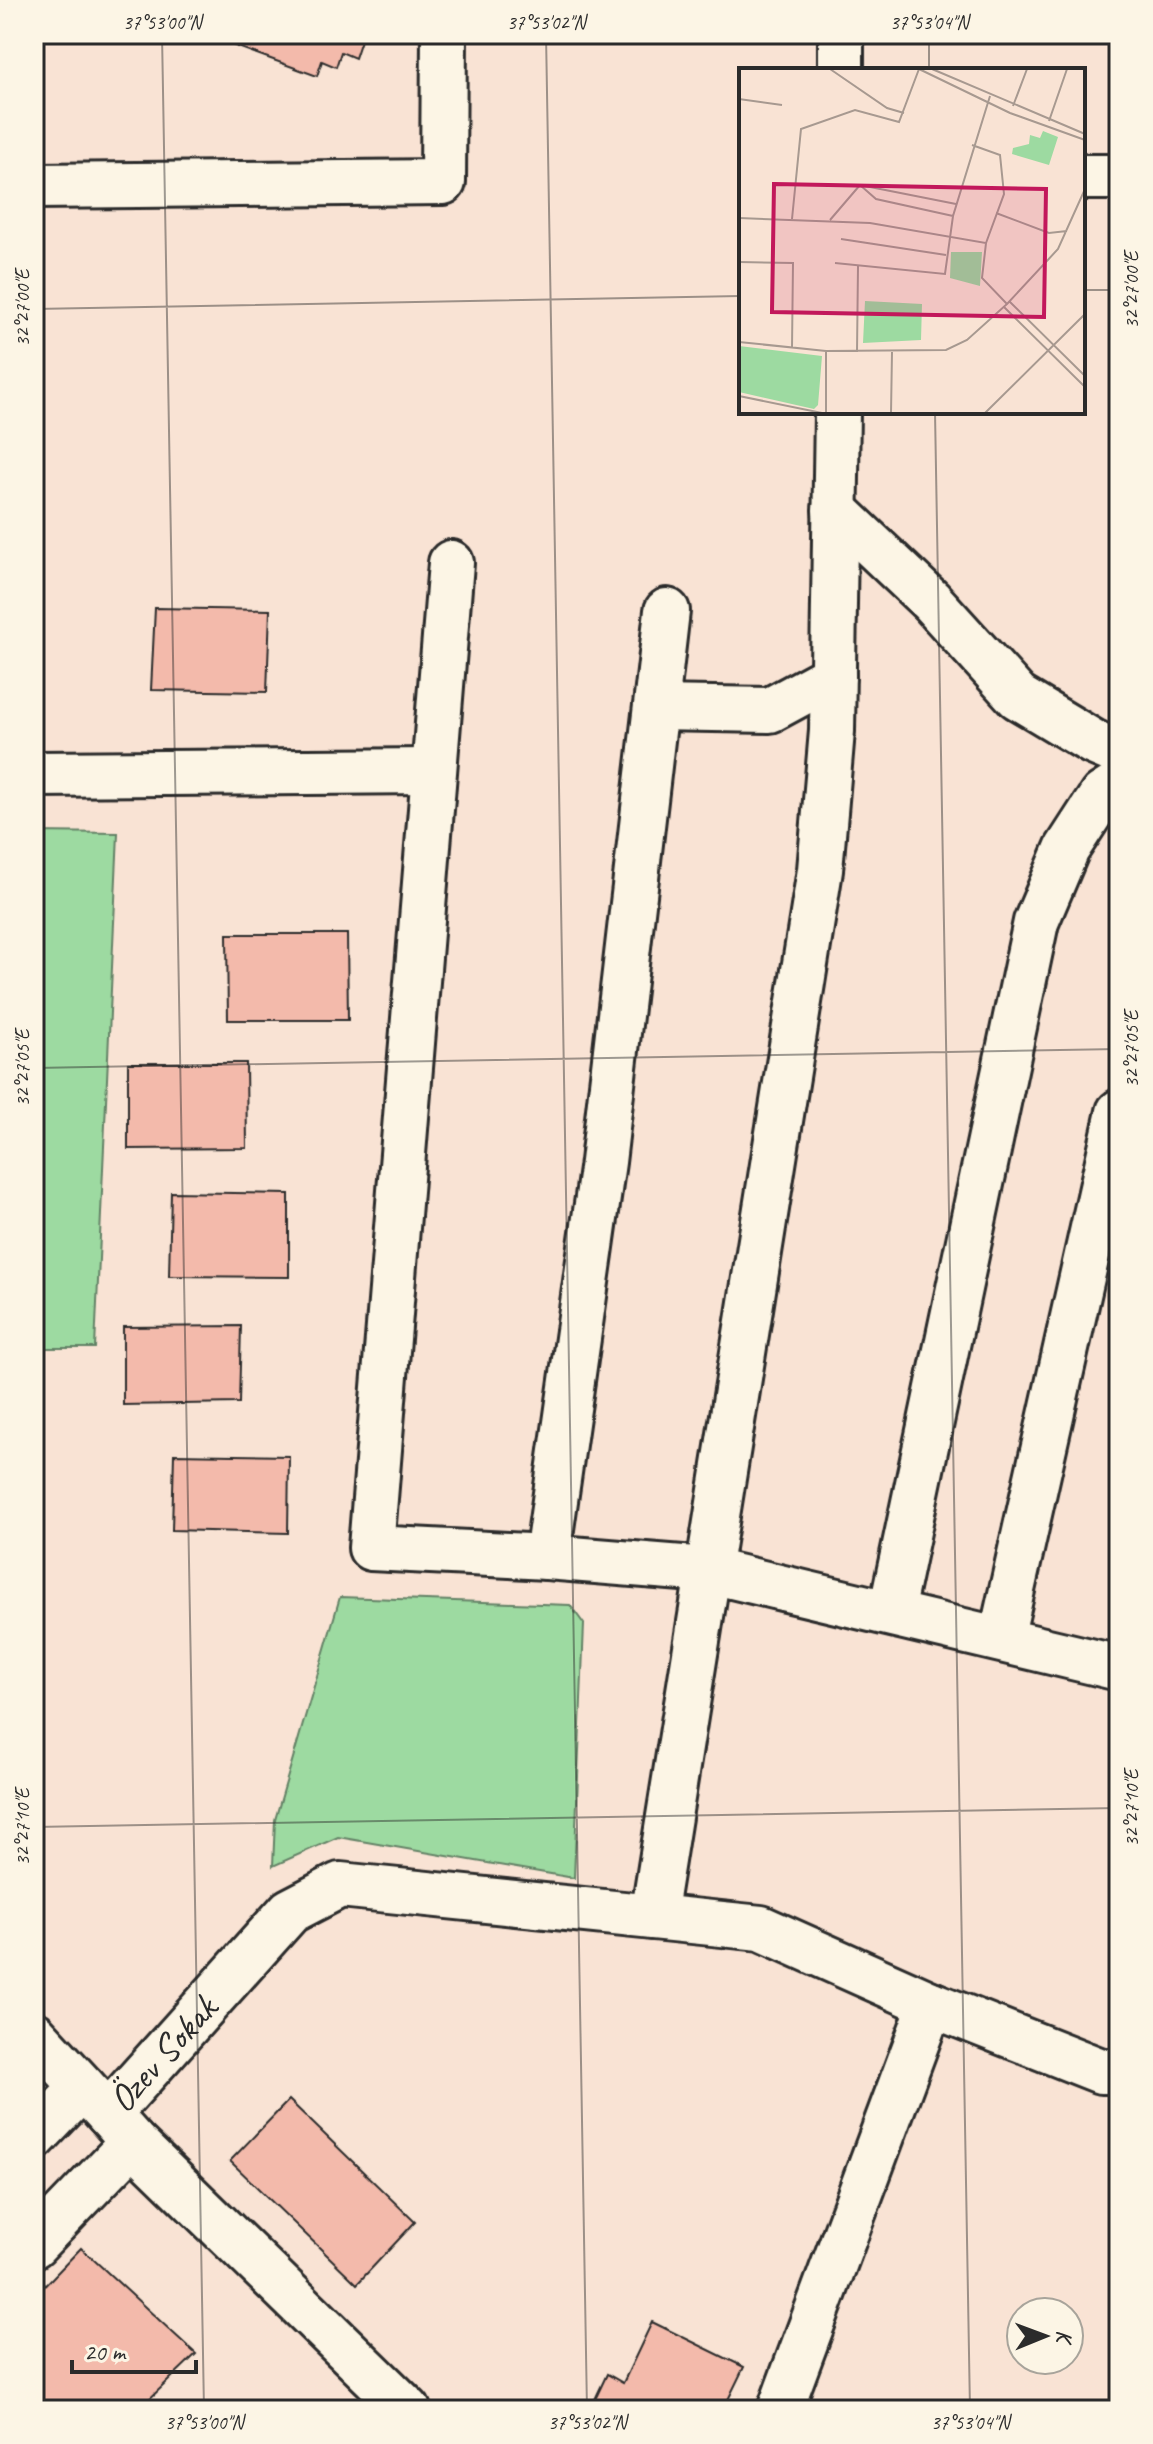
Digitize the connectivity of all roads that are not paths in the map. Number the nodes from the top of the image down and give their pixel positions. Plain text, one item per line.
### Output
1 (444, 34) edge
2 (841, 34) edge
3 (841, 68) edge
4 (1085, 177) edge
5 (1119, 177) edge
6 (34, 186) edge
7 (837, 414) edge
8 (835, 510) junction
9 (451, 563) dead end
10 (667, 611) dead end
11 (833, 676) junction
12 (656, 708) junction
13 (1119, 753) edge
14 (432, 771) junction
15 (34, 774) edge
16 (1119, 784) edge
17 (1119, 1112) edge
18 (547, 1557) junction
19 (707, 1570) junction
20 (891, 1612) junction
21 (1001, 1639) junction
22 (1119, 1668) edge
23 (653, 1917) junction
24 (931, 2004) junction
25 (34, 2034) edge
26 (1119, 2071) edge
27 (108, 2114) junction
28 (34, 2138) edge
29 (34, 2245) edge
30 (408, 2410) edge
31 (780, 2410) edge

1 - 6 street
2 - 3 street
4 - 5 street
7 - 8 street
8 - 11 street
8 - 13 street
9 - 14 street
10 - 12 street
11 - 12 street
11 - 19 street
12 - 18 street
14 - 15 street
14 - 18 street
16 - 20 street
17 - 21 street
18 - 19 street
19 - 20 street
19 - 23 street
20 - 21 street
21 - 22 street
23 - 24 street
23 - 27 street, Özev Sokak
24 - 26 street
24 - 31 street
25 - 27 street, Özev Sokak
27 - 28 street
27 - 29 street
27 - 30 street

